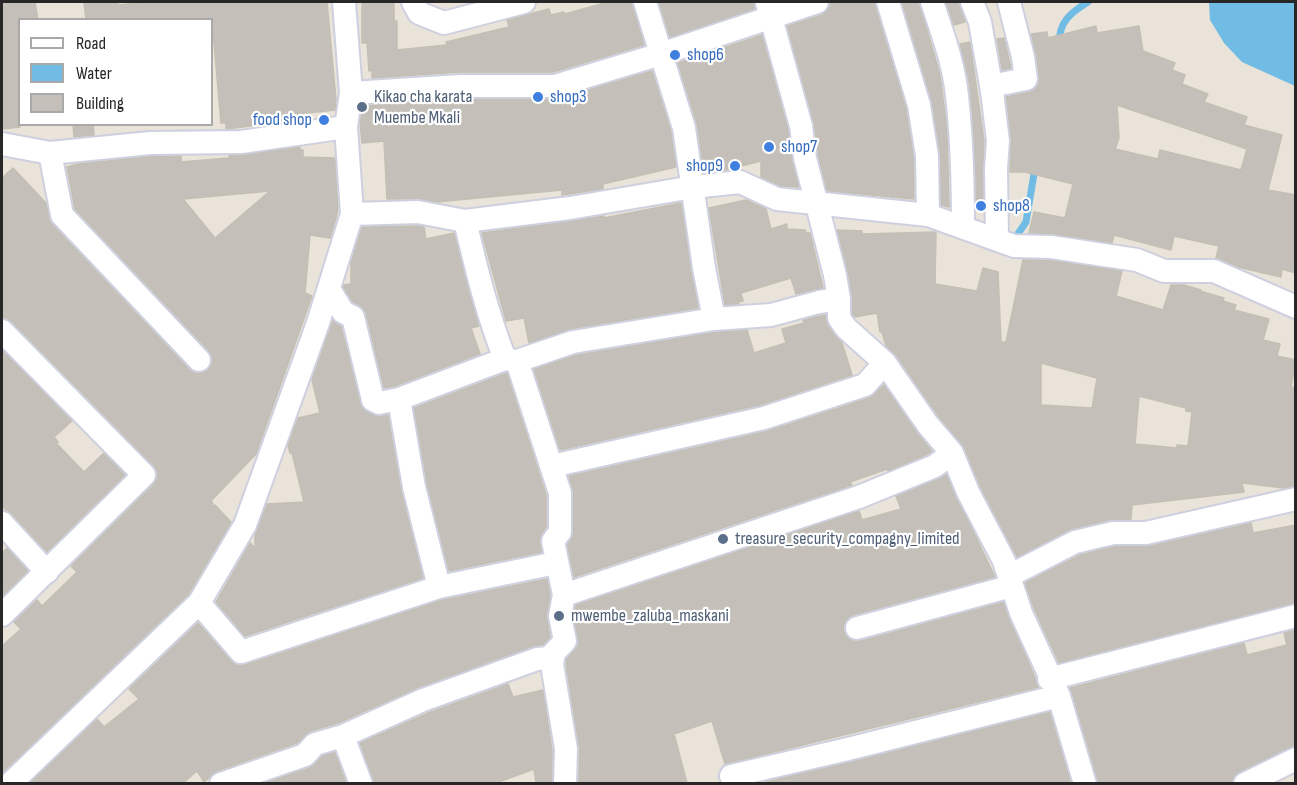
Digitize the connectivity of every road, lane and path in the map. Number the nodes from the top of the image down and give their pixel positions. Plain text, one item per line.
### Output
1 (344, 2) edge
2 (413, 2) edge
3 (524, 2) edge
4 (645, 2) edge
5 (818, 2) edge
6 (888, 2) edge
7 (932, 2) edge
8 (972, 2) edge
9 (1009, 2) edge
10 (769, 9) edge
11 (661, 54) junction
12 (991, 86) junction
13 (351, 93) junction
14 (346, 127) junction
15 (2, 144) edge
16 (50, 153) junction
17 (693, 188) junction
18 (816, 204) junction
19 (352, 214) junction
20 (928, 215) junction
21 (465, 221) junction
22 (963, 227) junction
23 (997, 239) junction
24 (329, 289) junction
25 (839, 299) junction
26 (1296, 307) edge
27 (714, 319) junction
28 (2, 331) edge
29 (199, 360) dead end
30 (511, 360) junction
31 (885, 363) junction
32 (399, 399) junction
33 (952, 453) junction
34 (552, 466) junction
35 (1296, 499) edge
36 (2, 523) edge
37 (556, 563) junction
38 (47, 572) junction
39 (1010, 581) junction
40 (440, 587) junction
41 (564, 595) junction
42 (199, 603) junction
43 (2, 615) edge
44 (1296, 616) edge
45 (857, 628) dead end
46 (554, 653) junction
47 (1054, 688) junction
48 (343, 736) junction
49 (1296, 759) edge
50 (731, 776) dead end
51 (10, 783) edge
52 (221, 783) edge
53 (361, 783) edge
54 (565, 783) edge
55 (1085, 783) edge
56 (1245, 783) edge

1 - 13 street
2 - 3 street
4 - 11 street
5 - 10 street
6 - 20 street
7 - 22 street
8 - 12 street
9 - 12 street
10 - 11 street
10 - 18 street
11 - 13 street
11 - 17 street
12 - 23 street
13 - 14 street
14 - 16 street
14 - 19 street
15 - 16 street
16 - 29 street
17 - 18 street
17 - 21 street
17 - 27 street
18 - 20 street
18 - 25 street
19 - 21 street
19 - 24 street
20 - 22 street
21 - 30 street
22 - 23 street
23 - 26 street
24 - 32 street
24 - 42 street
25 - 27 street
25 - 31 street
27 - 30 street
28 - 38 street
30 - 32 street
30 - 34 street
31 - 33 street
31 - 34 street
32 - 40 street
33 - 39 street
33 - 41 street
34 - 37 street
35 - 39 street
36 - 38 street
37 - 40 street
37 - 41 street
38 - 43 street
39 - 45 street
39 - 47 street
40 - 42 street
41 - 46 street
42 - 51 street
44 - 47 street
46 - 48 street
46 - 54 street
47 - 50 street
47 - 55 street
48 - 52 street
48 - 53 street
49 - 56 street

